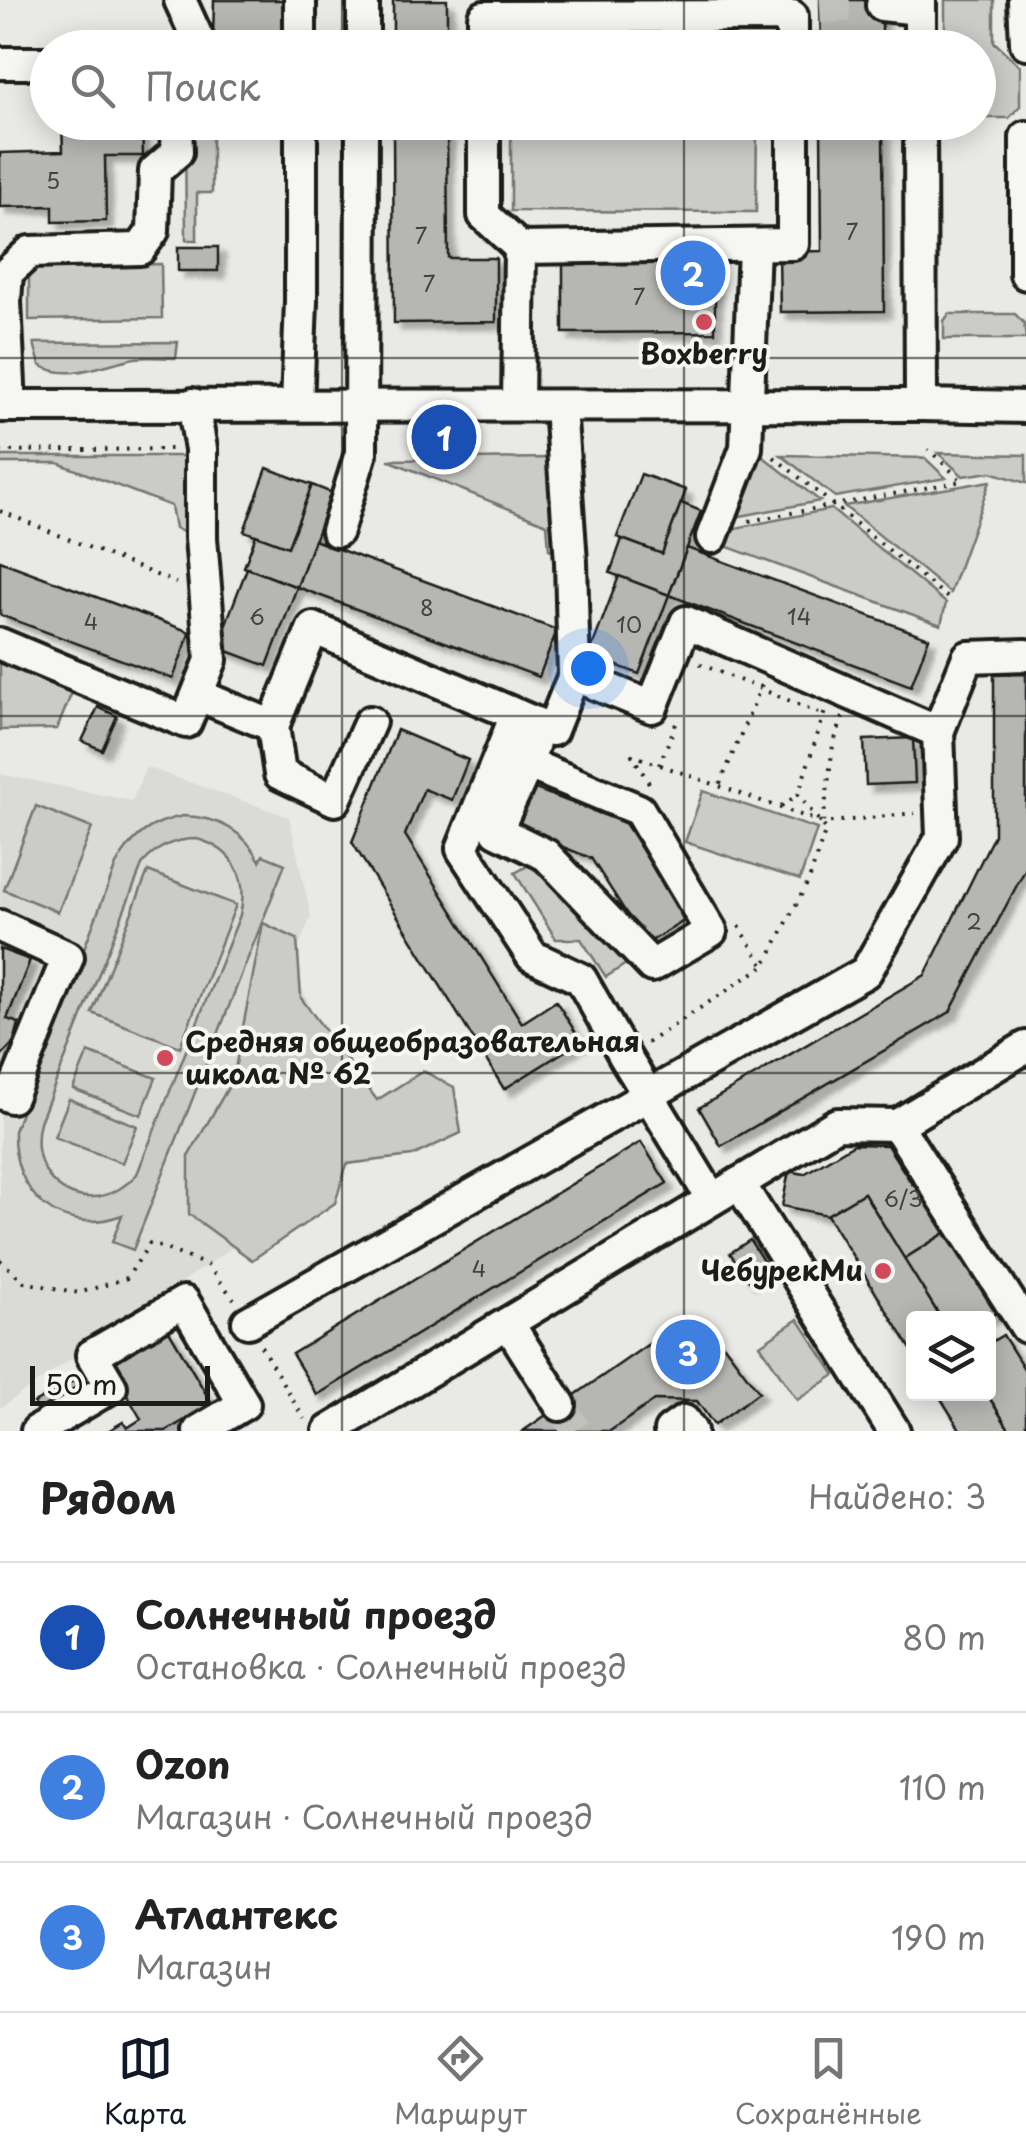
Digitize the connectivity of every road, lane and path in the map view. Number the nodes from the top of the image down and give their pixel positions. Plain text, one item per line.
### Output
1 (180, 0) edge
2 (300, 0) edge
3 (363, 0) edge
4 (1024, 0) edge
5 (920, 4) edge
6 (882, 6) dead end
7 (194, 30) edge
8 (300, 30) edge
9 (362, 30) edge
10 (484, 30) edge
11 (799, 30) edge
12 (920, 30) edge
13 (1026, 43) edge
14 (0, 63) edge
15 (30, 63) edge
16 (1026, 137) edge
17 (177, 140) edge
18 (300, 140) edge
19 (362, 140) edge
20 (484, 140) edge
21 (792, 140) edge
22 (920, 140) edge
23 (754, 246) junction
24 (520, 248) junction
25 (1026, 274) edge
26 (193, 404) junction
27 (297, 405) junction
28 (361, 405) junction
29 (518, 405) junction
30 (920, 405) junction
31 (5, 406) edge
32 (560, 406) junction
33 (748, 407) junction
34 (1026, 408) edge
35 (762, 448) dead end
36 (928, 448) dead end
37 (201, 449) junction
38 (0, 452) edge
39 (833, 505) junction
40 (0, 511) edge
41 (337, 531) dead end
42 (713, 533) joint
43 (207, 596) junction
44 (948, 598) dead end
45 (0, 644) edge
46 (1026, 655) edge
47 (772, 660) junction
48 (700, 664) dead end
49 (574, 675) junction
50 (760, 689) junction
51 (198, 694) junction
52 (836, 698) junction
53 (527, 719) junction
54 (370, 722) dead end
55 (273, 726) junction
56 (938, 732) junction
57 (526, 763) junction
58 (720, 786) junction
59 (652, 788) dead end
60 (798, 795) junction
61 (779, 807) junction
62 (941, 811) junction
63 (823, 823) junction
64 (734, 918) dead end
65 (0, 926) edge
66 (764, 966) junction
67 (1026, 1047) edge
68 (624, 1058) junction
69 (0, 1093) edge
70 (648, 1096) junction
71 (898, 1125) junction
72 (738, 1183) junction
73 (712, 1199) junction
74 (248, 1322) dead end
75 (508, 1323) junction
76 (1026, 1327) edge
77 (560, 1405) tunnel mouth
78 (37, 1431) edge
79 (199, 1431) edge
80 (329, 1431) edge
81 (670, 1431) edge
82 (691, 1431) edge
83 (894, 1431) edge

1 - 7 street
2 - 8 street
3 - 9 street
4 - 13 street
5 - 6 street
5 - 12 street
10 - 11 street
14 - 15 street
16 - 25 street
17 - 31 street
18 - 27 street
19 - 28 street
20 - 24 street
21 - 23 street
22 - 30 street
23 - 24 street
23 - 33 street
24 - 29 street
26 - 27 street
26 - 31 street
26 - 37 street
27 - 28 street
28 - 29 street
28 - 41 street
29 - 32 street
30 - 33 street
30 - 34 street
32 - 33 street
32 - 49 street
33 - 42 street
35 - 39 path
36 - 39 path
37 - 38 path
37 - 43 street
39 - 42 path
39 - 44 path
40 - 43 path
43 - 51 street
45 - 51 street
46 - 56 street
47 - 49 street
47 - 50 path
47 - 52 street
48 - 50 path
49 - 53 street
50 - 52 path
50 - 58 path
51 - 55 street
52 - 56 street
52 - 60 path
52 - 63 path
53 - 55 street
53 - 57 street
53 - 68 street
54 - 55 street
56 - 62 street
57 - 57 street
58 - 59 path
58 - 61 path
60 - 61 path
60 - 63 path
61 - 63 path
62 - 63 path
62 - 70 street
63 - 66 path
64 - 66 path
65 - 69 street
66 - 68 path
67 - 71 street
68 - 70 street
70 - 73 street
70 - 74 street
71 - 72 street
71 - 76 street
72 - 73 street
72 - 83 street
73 - 75 street
75 - 77 street
75 - 80 street
78 - 79 street
81 - 82 street

